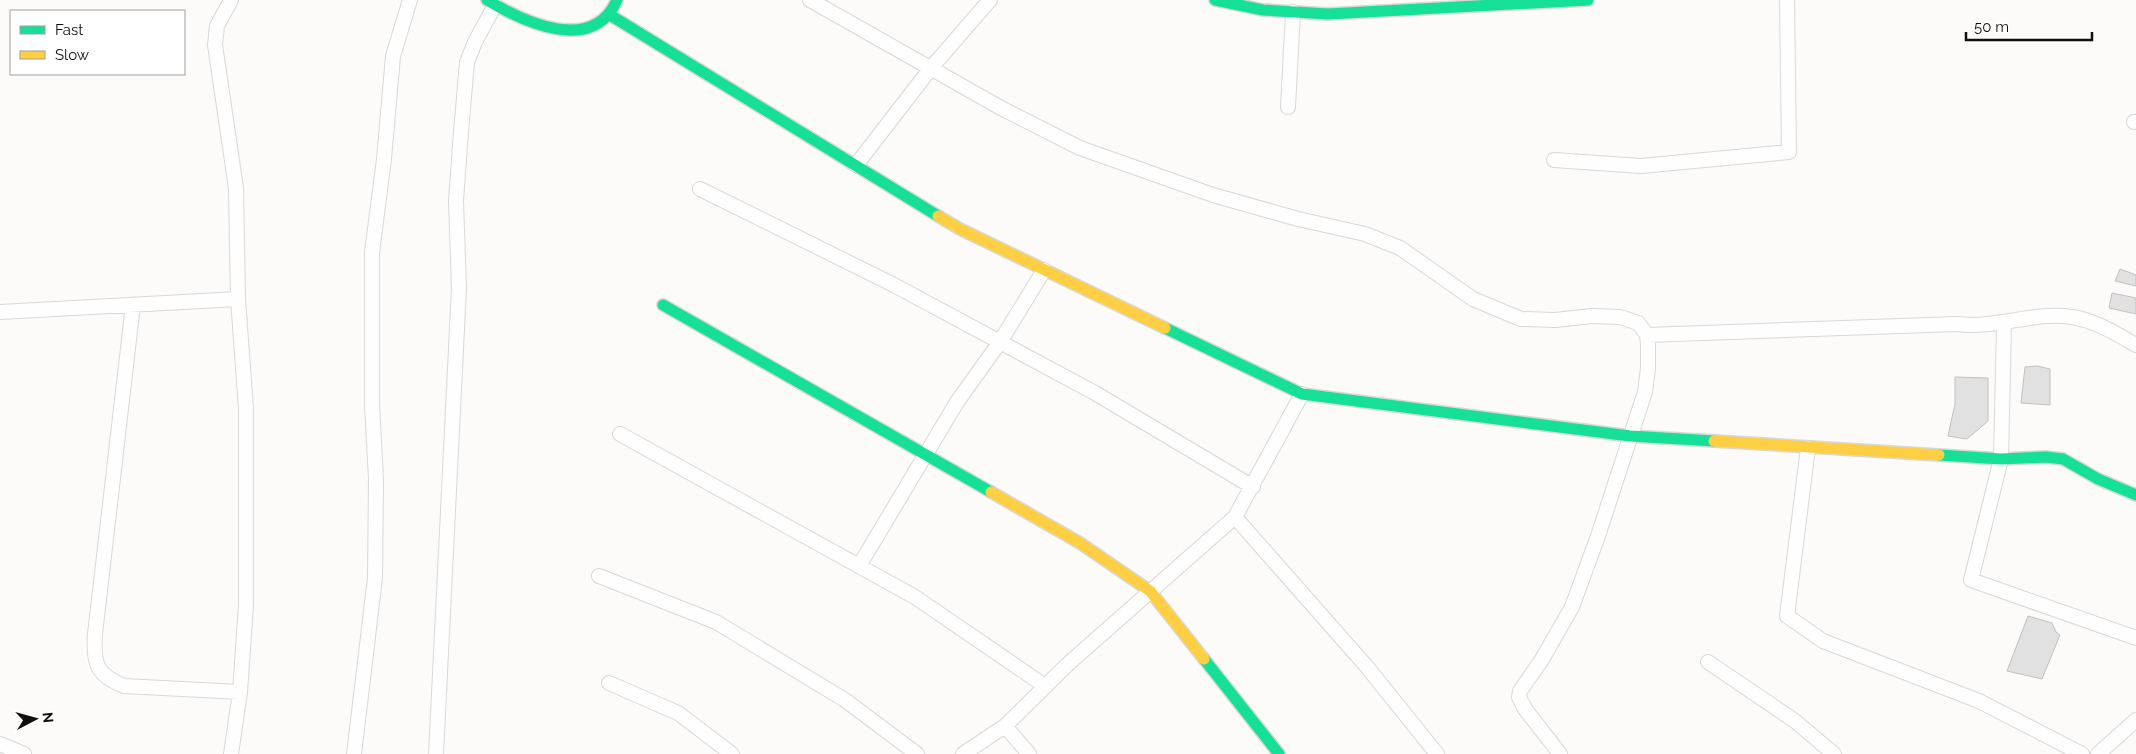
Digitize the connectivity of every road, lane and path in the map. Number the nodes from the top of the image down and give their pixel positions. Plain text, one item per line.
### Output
1 (231, 0) edge
2 (410, 0) edge
3 (617, 0) edge
4 (810, 0) edge
5 (990, 0) edge
6 (1214, 0) edge
7 (1588, 0) edge
8 (1787, 0) edge
9 (491, 2) edge
10 (1292, 12) junction
11 (610, 14) junction
12 (931, 68) junction
13 (1288, 107) dead end
14 (1554, 160) dead end
15 (856, 165) junction
16 (700, 189) dead end
17 (1044, 270) junction
18 (238, 299) junction
19 (133, 305) junction
20 (663, 306) dead end
21 (0, 312) edge
22 (2004, 324) junction
23 (1647, 335) junction
24 (1000, 342) junction
25 (2136, 345) edge
26 (1302, 394) junction
27 (620, 434) dead end
28 (1630, 436) junction
29 (1808, 448) junction
30 (925, 454) junction
31 (2001, 459) junction
32 (1253, 487) junction
33 (2136, 495) edge
34 (1235, 517) junction
35 (859, 566) junction
36 (599, 576) dead end
37 (1150, 592) junction
38 (2136, 638) edge
39 (1708, 662) dead end
40 (609, 683) dead end
41 (1045, 686) junction
42 (240, 692) junction
43 (2136, 720) edge
44 (1004, 726) junction
45 (0, 744) edge
46 (24, 754) edge
47 (231, 754) edge
48 (354, 754) edge
49 (436, 754) edge
50 (732, 754) edge
51 (917, 754) edge
52 (963, 754) edge
53 (1029, 754) edge
54 (1279, 754) edge
55 (1438, 754) edge
56 (1560, 754) edge
57 (1834, 754) edge
58 (2082, 754) edge
59 (2098, 754) edge

1 - 18 street
2 - 48 street
3 - 11 street
4 - 12 street
5 - 12 street
6 - 10 street
7 - 10 street
8 - 14 street
9 - 11 street
9 - 49 street
10 - 13 street
11 - 15 street
12 - 15 street
12 - 23 street
15 - 17 street
16 - 24 street
17 - 24 street
17 - 26 street
18 - 19 street
18 - 42 street
19 - 21 street
19 - 42 street
20 - 30 street
22 - 23 street
22 - 25 street
22 - 31 street
23 - 28 street
24 - 30 street
24 - 32 street
26 - 28 street
26 - 32 street
27 - 35 street
28 - 29 street
28 - 56 street
29 - 31 street
29 - 58 street
30 - 35 street
30 - 37 street
31 - 33 street
31 - 38 street
32 - 34 street
34 - 37 street
34 - 55 street
35 - 41 street
36 - 51 street
37 - 41 street
37 - 54 street
39 - 57 street
40 - 50 street
41 - 44 street
42 - 47 street
43 - 59 street
44 - 52 street
44 - 53 street
45 - 46 street

